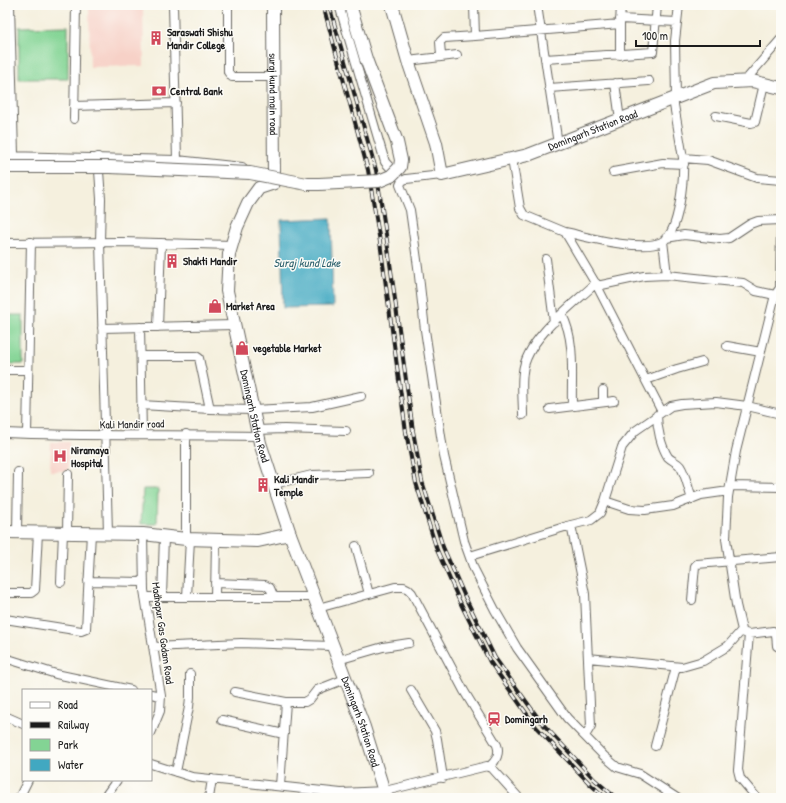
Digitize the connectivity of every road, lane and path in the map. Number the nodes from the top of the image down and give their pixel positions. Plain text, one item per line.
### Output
1 (10, 5) edge
2 (76, 5) edge
3 (173, 5) edge
4 (228, 5) edge
5 (273, 5) edge
6 (339, 5) edge
7 (350, 5) edge
8 (392, 5) edge
9 (474, 5) edge
10 (536, 5) edge
11 (621, 5) edge
12 (657, 5) edge
13 (679, 5) edge
14 (8, 15) edge
15 (656, 21) junction
16 (620, 22) junction
17 (677, 22) junction
18 (540, 31) junction
19 (475, 36) junction
20 (781, 40) edge
21 (457, 54) dead end
22 (620, 55) junction
23 (441, 56) junction
24 (545, 59) junction
25 (408, 61) junction
26 (8, 62) edge
27 (273, 77) junction
28 (648, 81) dead end
29 (744, 82) junction
30 (615, 84) junction
31 (764, 84) junction
32 (549, 88) junction
33 (781, 88) edge
34 (675, 99) junction
35 (176, 104) junction
36 (74, 106) junction
37 (9, 112) edge
38 (716, 116) dead end
39 (74, 119) dead end
40 (620, 120) junction
41 (558, 144) junction
42 (14, 155) junction
43 (5, 156) edge
44 (98, 157) junction
45 (512, 158) junction
46 (177, 160) junction
47 (684, 161) junction
48 (5, 167) edge
49 (612, 172) dead end
50 (442, 175) junction
51 (274, 177) junction
52 (781, 180) edge
53 (402, 181) junction
54 (352, 187) dead end
55 (781, 222) edge
56 (565, 232) junction
57 (664, 240) junction
58 (31, 242) junction
59 (100, 242) junction
60 (5, 243) edge
61 (161, 243) junction
62 (232, 245) junction
63 (546, 259) dead end
64 (667, 275) junction
65 (780, 275) edge
66 (597, 284) junction
67 (775, 296) junction
68 (562, 314) junction
69 (554, 322) junction
70 (234, 325) junction
71 (140, 327) junction
72 (158, 327) junction
73 (102, 328) junction
74 (727, 346) dead end
75 (761, 352) junction
76 (141, 356) junction
77 (702, 362) dead end
78 (5, 370) edge
79 (28, 370) junction
80 (646, 380) junction
81 (603, 390) dead end
82 (361, 396) dead end
83 (614, 401) dead end
84 (603, 402) junction
85 (141, 405) junction
86 (572, 406) junction
87 (747, 406) junction
88 (550, 409) dead end
89 (210, 410) junction
90 (253, 410) junction
91 (659, 413) junction
92 (781, 414) edge
93 (523, 415) dead end
94 (346, 430) dead end
95 (5, 433) edge
96 (258, 433) junction
97 (27, 434) junction
98 (186, 434) junction
99 (142, 435) junction
100 (106, 436) junction
101 (18, 472) dead end
102 (369, 473) dead end
103 (68, 474) dead end
104 (274, 484) junction
105 (781, 487) edge
106 (729, 488) junction
107 (692, 499) junction
108 (605, 500) junction
109 (571, 525) junction
110 (5, 532) edge
111 (17, 532) junction
112 (38, 532) junction
113 (65, 532) junction
114 (91, 532) junction
115 (108, 533) junction
116 (143, 534) junction
117 (290, 534) junction
118 (164, 536) junction
119 (188, 539) junction
120 (216, 540) junction
121 (356, 546) dead end
122 (470, 556) junction
123 (781, 556) edge
124 (729, 560) junction
125 (88, 581) junction
126 (61, 582) dead end
127 (144, 582) junction
128 (215, 582) junction
129 (5, 593) edge
130 (369, 594) junction
131 (145, 597) junction
132 (162, 597) junction
133 (187, 597) junction
134 (215, 597) junction
135 (274, 597) junction
136 (692, 600) dead end
137 (316, 603) junction
138 (5, 619) edge
139 (740, 632) junction
140 (749, 634) junction
141 (410, 643) dead end
142 (332, 646) junction
143 (153, 647) junction
144 (781, 648) edge
145 (5, 658) edge
146 (588, 658) junction
147 (338, 660) junction
148 (676, 667) junction
149 (190, 674) dead end
150 (345, 679) junction
151 (126, 689) edge
152 (411, 690) dead end
153 (235, 692) dead end
154 (152, 694) edge
155 (161, 696) junction
156 (286, 702) junction
157 (5, 716) edge
158 (222, 720) dead end
159 (22, 724) edge
160 (152, 731) edge
161 (284, 734) junction
162 (585, 736) junction
163 (655, 746) dead end
164 (152, 764) edge
165 (492, 764) junction
166 (176, 772) junction
167 (443, 778) junction
168 (212, 779) junction
169 (28, 781) edge
170 (116, 781) edge
171 (280, 786) junction
172 (319, 794) edge
173 (385, 795) edge
174 (19, 798) edge
175 (104, 798) edge
176 (208, 798) edge
177 (519, 798) edge
178 (677, 798) edge
179 (757, 798) edge

1 - 14 street
2 - 36 street
3 - 35 street
4 - 27 street
5 - 27 street, suraj kund main road
6 - 53 street
7 - 48 street, bridge
8 - 25 street
9 - 19 street
10 - 18 street
11 - 16 street
12 - 15 street
13 - 17 street
14 - 26 street
15 - 16 street
15 - 17 street
15 - 22 street
16 - 18 street
16 - 22 street
17 - 34 street
18 - 19 street
18 - 24 street
19 - 23 street
20 - 29 street
21 - 23 street
22 - 24 street
23 - 25 street
24 - 32 street
25 - 50 street
26 - 37 street
27 - 51 street, suraj kund main road
28 - 30 street
29 - 31 street, Domingarh Station Road
29 - 34 street, Domingarh Station Road
30 - 32 street
30 - 40 street
31 - 33 street, Domingarh Station Road
31 - 38 street
32 - 41 street
34 - 40 street, Domingarh Station Road
34 - 47 street
35 - 36 street
35 - 46 street
36 - 39 street
37 - 42 street
40 - 41 street, Domingarh Station Road
41 - 45 street, Domingarh Station Road
42 - 43 street
42 - 44 street
44 - 46 street
44 - 59 street
45 - 50 street, Domingarh Station Road
45 - 56 street
46 - 51 street
47 - 49 street
47 - 52 street
47 - 57 street
50 - 53 street, Domingarh Station Road
51 - 54 street
51 - 62 street, Domingarh Station Road
53 - 122 street
55 - 57 street
55 - 65 street
56 - 57 street
56 - 66 street
57 - 64 street
58 - 59 street
58 - 60 street
58 - 79 street
59 - 61 street
59 - 73 street
61 - 62 street
61 - 72 street
62 - 70 street, Domingarh Station Road
63 - 69 street
64 - 66 street
64 - 67 street
65 - 67 street
66 - 68 street
66 - 80 street
67 - 75 street
68 - 69 street
68 - 86 street
69 - 93 street
70 - 72 street
70 - 90 street, Domingarh Station Road
71 - 72 street
71 - 73 street
71 - 76 street
73 - 100 street
74 - 75 street
75 - 87 street
76 - 85 street
76 - 89 street
77 - 80 street
78 - 79 street
79 - 97 street
80 - 91 street
81 - 84 street
82 - 90 street
83 - 84 street
84 - 86 street
85 - 89 street
85 - 99 street
86 - 88 street
87 - 91 street
87 - 92 street
87 - 106 street
89 - 90 street
90 - 96 street, Domingarh Station Road
91 - 107 street
91 - 108 street
94 - 96 street, Kali Mandir road
95 - 97 street, Kali Mandir road
96 - 98 street, Kali Mandir road
96 - 104 street, Domingarh Station Road
97 - 100 street, Kali Mandir road
98 - 99 street, Kali Mandir road
98 - 119 street
99 - 100 street, Kali Mandir road
100 - 115 street
101 - 111 street
102 - 104 street
103 - 113 street
104 - 117 street, Domingarh Station Road
105 - 106 street
106 - 107 street
106 - 124 street
107 - 108 street
108 - 109 street
109 - 122 street
109 - 146 street
110 - 111 street
111 - 112 street
112 - 113 street
112 - 129 street
113 - 114 street
113 - 126 street
114 - 115 street
114 - 125 street
115 - 116 street
116 - 118 street
116 - 127 street, Madhopur Gas Godam Road
117 - 120 street
117 - 137 street, Domingarh Station Road
118 - 119 street
118 - 132 street
119 - 120 street
119 - 133 street
120 - 128 street
121 - 130 street
122 - 162 street
123 - 124 street
124 - 136 street
124 - 139 street
125 - 127 street
125 - 138 street
127 - 131 street, Madhopur Gas Godam Road
128 - 134 street
128 - 135 street
130 - 137 street
130 - 165 street
131 - 132 street
131 - 143 street, Madhopur Gas Godam Road
132 - 133 street
133 - 134 street
134 - 135 street
135 - 137 street
137 - 142 street, Domingarh Station Road
139 - 140 street
139 - 148 street
140 - 144 street
140 - 179 street
141 - 147 street
142 - 143 street
142 - 147 street, Domingarh Station Road
143 - 155 street, Madhopur Gas Godam Road
145 - 151 street
146 - 148 street
146 - 162 street
147 - 150 street, Domingarh Station Road
148 - 163 street
149 - 166 street
150 - 156 street
150 - 173 street, Domingarh Station Road
152 - 167 street
153 - 156 street
154 - 155 street
155 - 160 street, Madhopur Gas Godam Road
156 - 161 street
157 - 159 street
158 - 161 street
161 - 171 street
162 - 178 street
164 - 166 street
165 - 167 street
165 - 177 street
166 - 168 street
167 - 173 street
168 - 171 street
168 - 176 street
169 - 174 street
170 - 175 street
171 - 172 street
172 - 173 street

